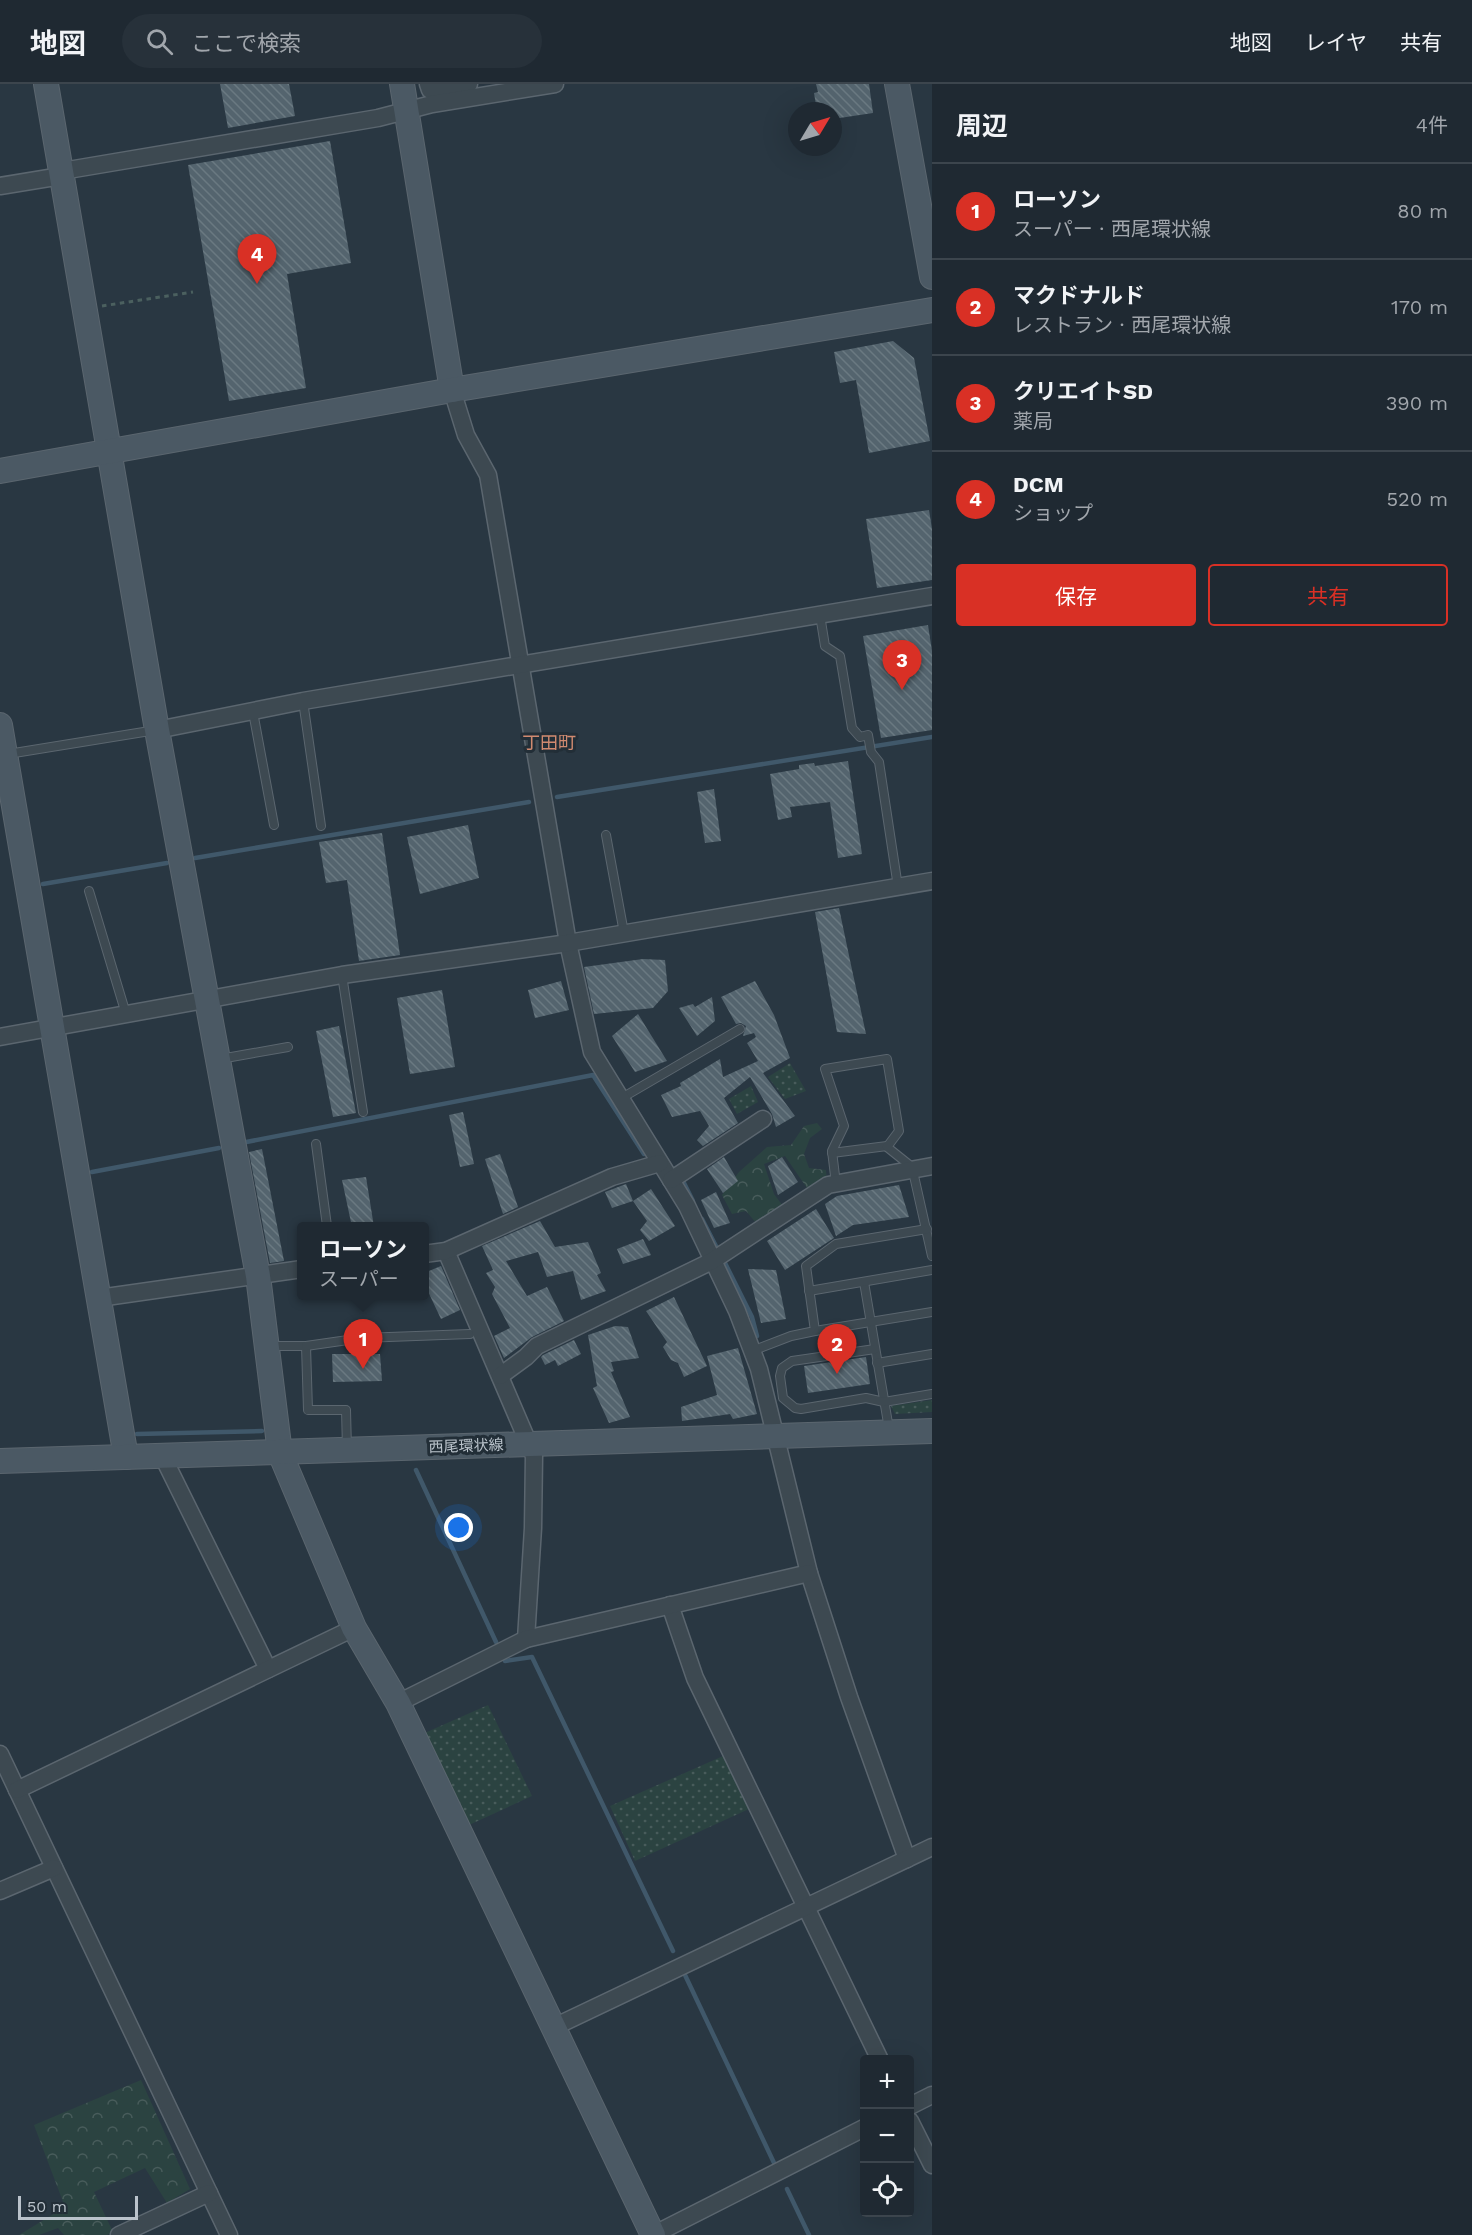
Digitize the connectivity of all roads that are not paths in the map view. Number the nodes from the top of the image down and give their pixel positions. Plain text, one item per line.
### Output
1 (46, 84) edge
2 (402, 84) edge
3 (428, 84) edge
4 (469, 84) edge
5 (555, 84) edge
6 (897, 84) edge
7 (407, 111) junction
8 (62, 174) junction
9 (0, 186) edge
10 (932, 277) edge
11 (932, 310) edge
12 (453, 390) junction
13 (109, 452) junction
14 (0, 471) edge
15 (932, 596) edge
16 (820, 615) junction
17 (520, 666) junction
18 (303, 701) junction
19 (253, 712) junction
20 (0, 725) edge
21 (157, 730) junction
22 (5, 754) junction
23 (273, 825) dead end
24 (321, 826) dead end
25 (606, 836) dead end
26 (932, 881) edge
27 (898, 887) junction
28 (89, 891) dead end
29 (624, 933) junction
30 (568, 943) junction
31 (342, 975) junction
32 (205, 999) junction
33 (126, 1014) junction
34 (53, 1027) junction
35 (740, 1029) dead end
36 (0, 1037) edge
37 (288, 1047) dead end
38 (217, 1060) junction
39 (620, 1099) junction
40 (363, 1112) dead end
41 (763, 1119) dead end
42 (316, 1144) dead end
43 (887, 1146) junction
44 (832, 1153) junction
45 (660, 1163) junction
46 (932, 1166) edge
47 (912, 1167) junction
48 (671, 1180) junction
49 (836, 1184) junction
50 (326, 1222) edge
51 (927, 1229) junction
52 (446, 1251) junction
53 (429, 1253) edge
54 (720, 1256) junction
55 (932, 1256) edge
56 (297, 1270) edge
57 (932, 1270) edge
58 (258, 1276) junction
59 (864, 1282) junction
60 (809, 1291) junction
61 (99, 1298) junction
62 (932, 1312) edge
63 (870, 1322) junction
64 (815, 1332) junction
65 (470, 1334) dead end
66 (264, 1346) junction
67 (306, 1346) junction
68 (875, 1349) junction
69 (752, 1351) junction
70 (932, 1354) edge
71 (877, 1363) junction
72 (500, 1376) junction
73 (932, 1394) edge
74 (884, 1402) junction
75 (889, 1431) junction
76 (932, 1431) edge
77 (775, 1436) junction
78 (528, 1444) junction
79 (347, 1449) junction
80 (280, 1454) junction
81 (163, 1456) junction
82 (126, 1457) junction
83 (0, 1461) edge
84 (809, 1574) junction
85 (670, 1605) junction
86 (354, 1628) junction
87 (526, 1639) junction
88 (268, 1669) junction
89 (398, 1703) junction
90 (0, 1754) edge
91 (17, 1790) junction
92 (932, 1847) edge
93 (907, 1859) junction
94 (54, 1868) junction
95 (0, 1891) edge
96 (807, 1907) junction
97 (554, 2027) junction
98 (878, 2055) edge
99 (932, 2095) edge
100 (914, 2104) edge
101 (860, 2130) edge
102 (914, 2131) edge
103 (932, 2165) edge
104 (209, 2193) junction
105 (120, 2235) edge
106 (229, 2235) edge
107 (653, 2235) edge

1 - 8 street
2 - 7 street
3 - 4 street
5 - 7 street
6 - 10 street
7 - 8 street
7 - 12 street
8 - 9 street
8 - 13 street
11 - 12 street
12 - 13 street
12 - 17 street
13 - 14 street
13 - 21 street
15 - 16 street
16 - 17 street
16 - 27 lane
17 - 18 street
17 - 30 street
18 - 19 street
18 - 24 lane
19 - 21 street
19 - 23 lane
20 - 22 street
21 - 22 lane
21 - 32 street
22 - 34 street
25 - 29 lane
26 - 27 street
27 - 29 street
28 - 33 lane
29 - 30 street
30 - 31 street
30 - 39 street
31 - 32 street
31 - 40 lane
32 - 33 street
32 - 38 street
33 - 34 street
34 - 36 street
34 - 61 street
35 - 39 lane
37 - 38 lane
38 - 58 street
39 - 45 street
41 - 48 street
42 - 50 lane
43 - 44 lane
43 - 44 lane
43 - 47 lane
44 - 49 lane
45 - 48 street
45 - 52 street
46 - 47 street
47 - 49 street
47 - 51 lane
48 - 54 street
49 - 54 street
51 - 55 lane
51 - 60 lane
52 - 53 street
52 - 72 street
54 - 69 street
54 - 72 street
56 - 58 street
57 - 59 lane
58 - 61 street
58 - 66 street
59 - 60 lane
59 - 63 lane
60 - 64 lane
61 - 82 street
62 - 63 lane
63 - 64 lane
63 - 68 lane
64 - 69 lane
65 - 67 lane
66 - 67 lane
66 - 80 street
67 - 79 lane
68 - 71 lane
68 - 74 lane
69 - 77 street
70 - 71 lane
71 - 74 lane
72 - 78 street
73 - 74 lane
74 - 75 lane
75 - 76 street, 西尾環状線
75 - 77 street, 西尾環状線
77 - 78 street, 西尾環状線
77 - 84 street
78 - 79 street, 西尾環状線
78 - 87 street
79 - 80 street, 西尾環状線
80 - 81 street, 西尾環状線
80 - 86 street
81 - 82 street, 西尾環状線
81 - 88 street
82 - 83 street, 西尾環状線
84 - 85 street
84 - 93 street
85 - 87 street
85 - 96 street
86 - 88 street
86 - 89 street
87 - 89 street
88 - 91 street
89 - 97 street
90 - 91 street
91 - 94 street
92 - 93 street
93 - 96 street
94 - 95 street
94 - 104 street
96 - 97 street
96 - 98 street
97 - 107 street
99 - 100 street
101 - 107 street
102 - 103 street
104 - 105 street
104 - 106 street

